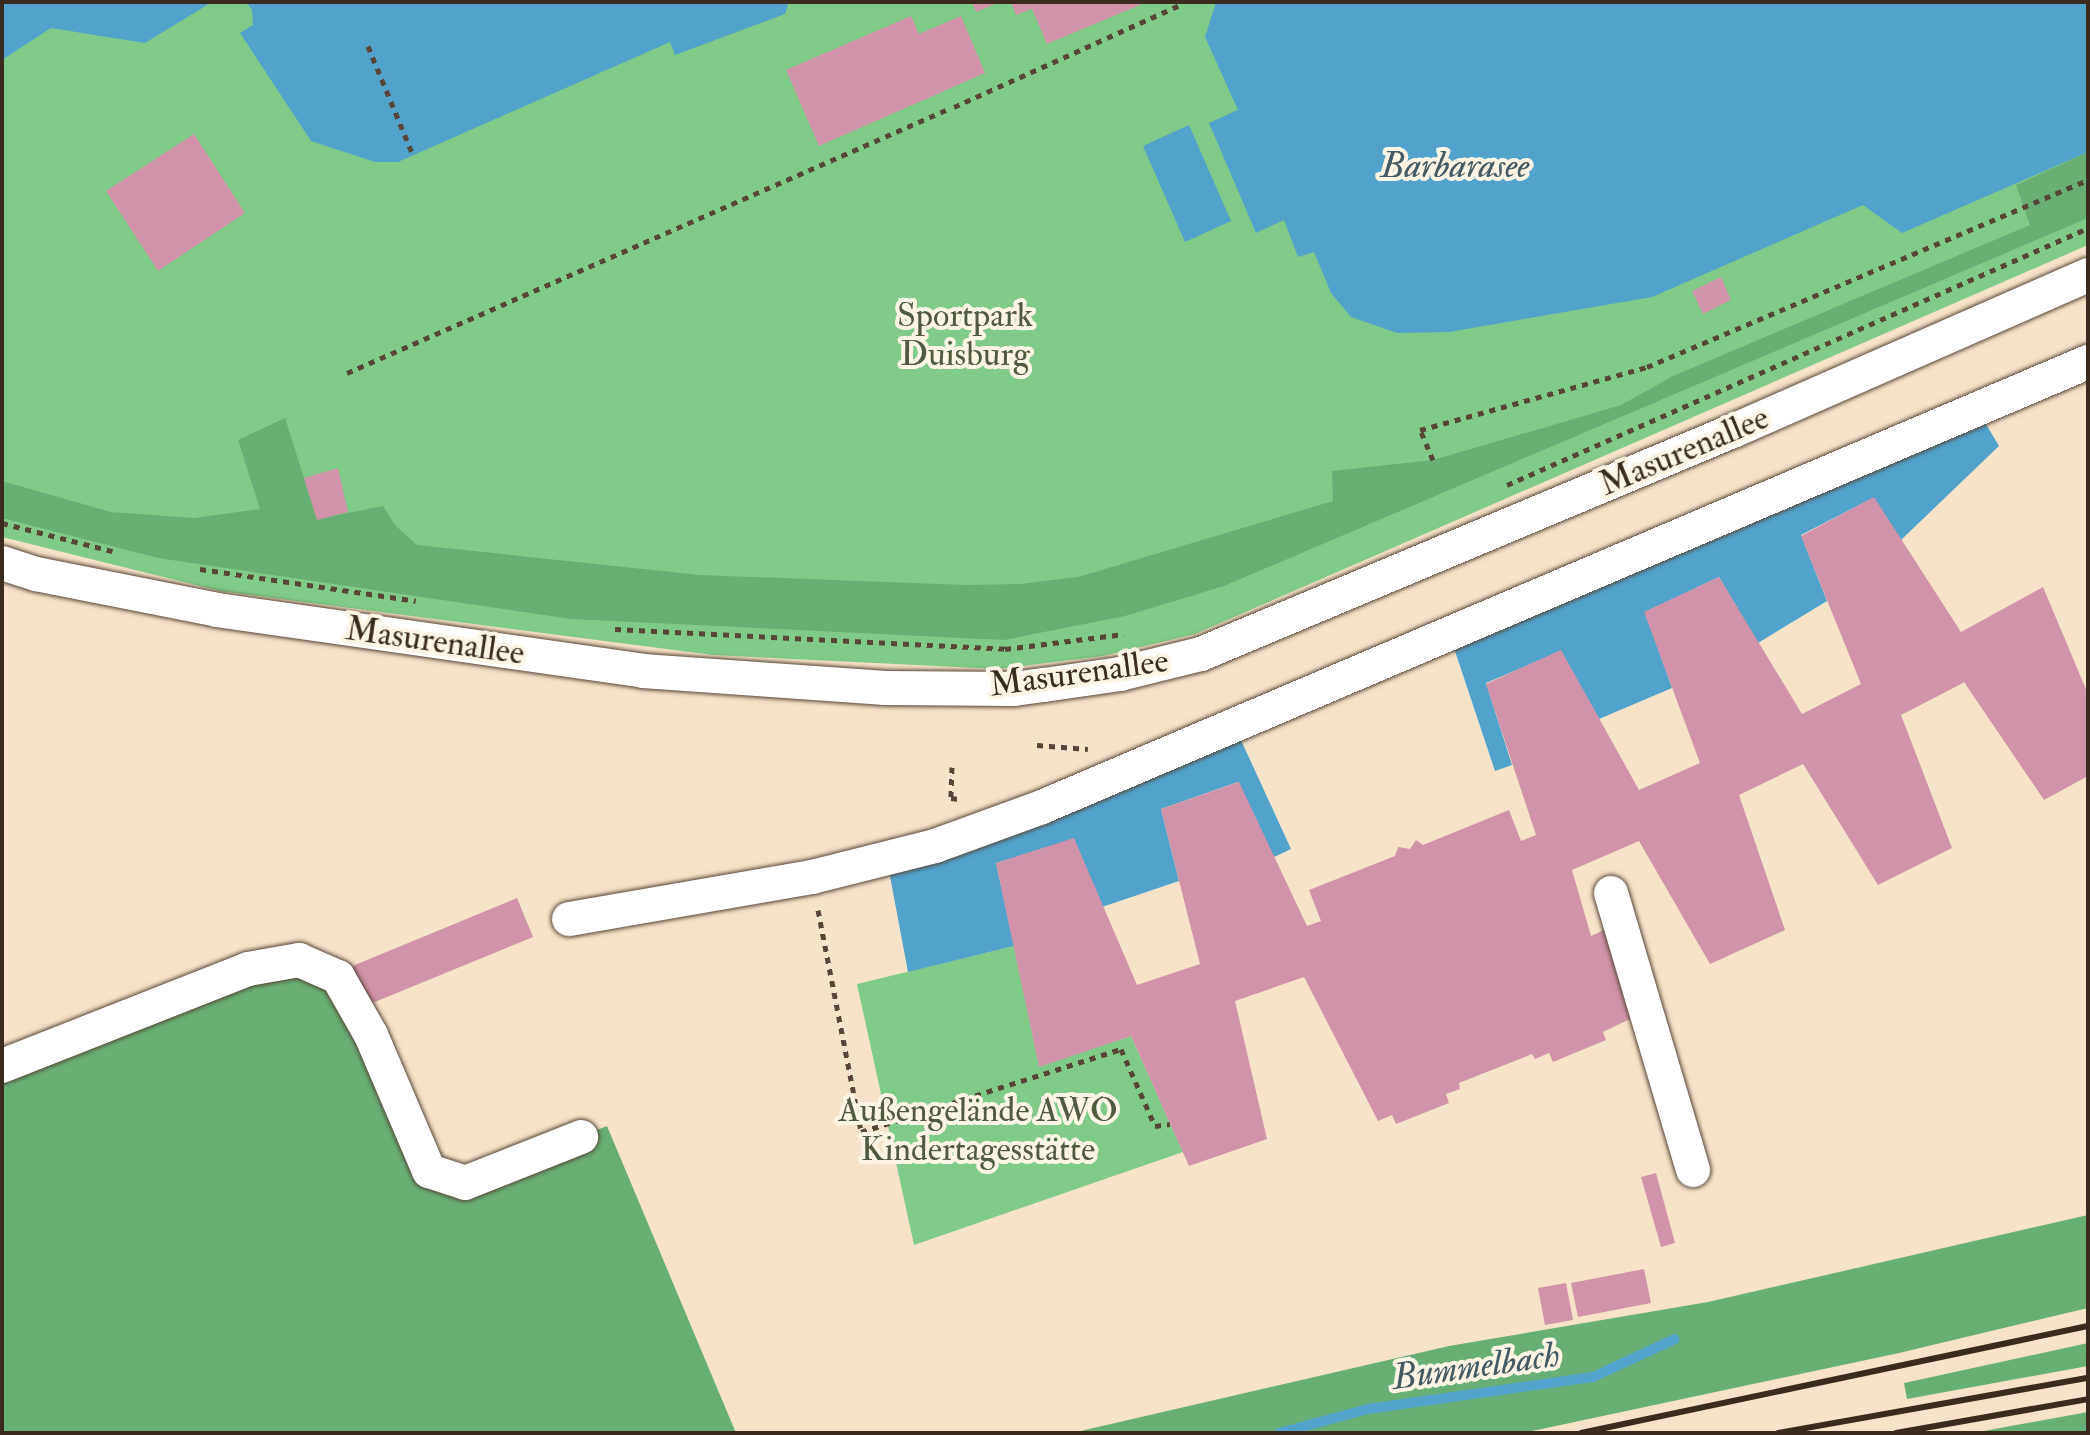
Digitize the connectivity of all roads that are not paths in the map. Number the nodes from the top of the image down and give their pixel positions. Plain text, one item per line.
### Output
1 (2088, 275) edge
2 (2088, 362) edge
3 (2, 563) edge
4 (1611, 893) dead end
5 (569, 919) dead end
6 (2, 1066) edge
7 (581, 1137) dead end
8 (1693, 1170) dead end

1 - 3 street, Masurenallee
2 - 5 street
4 - 8 street
6 - 7 street

